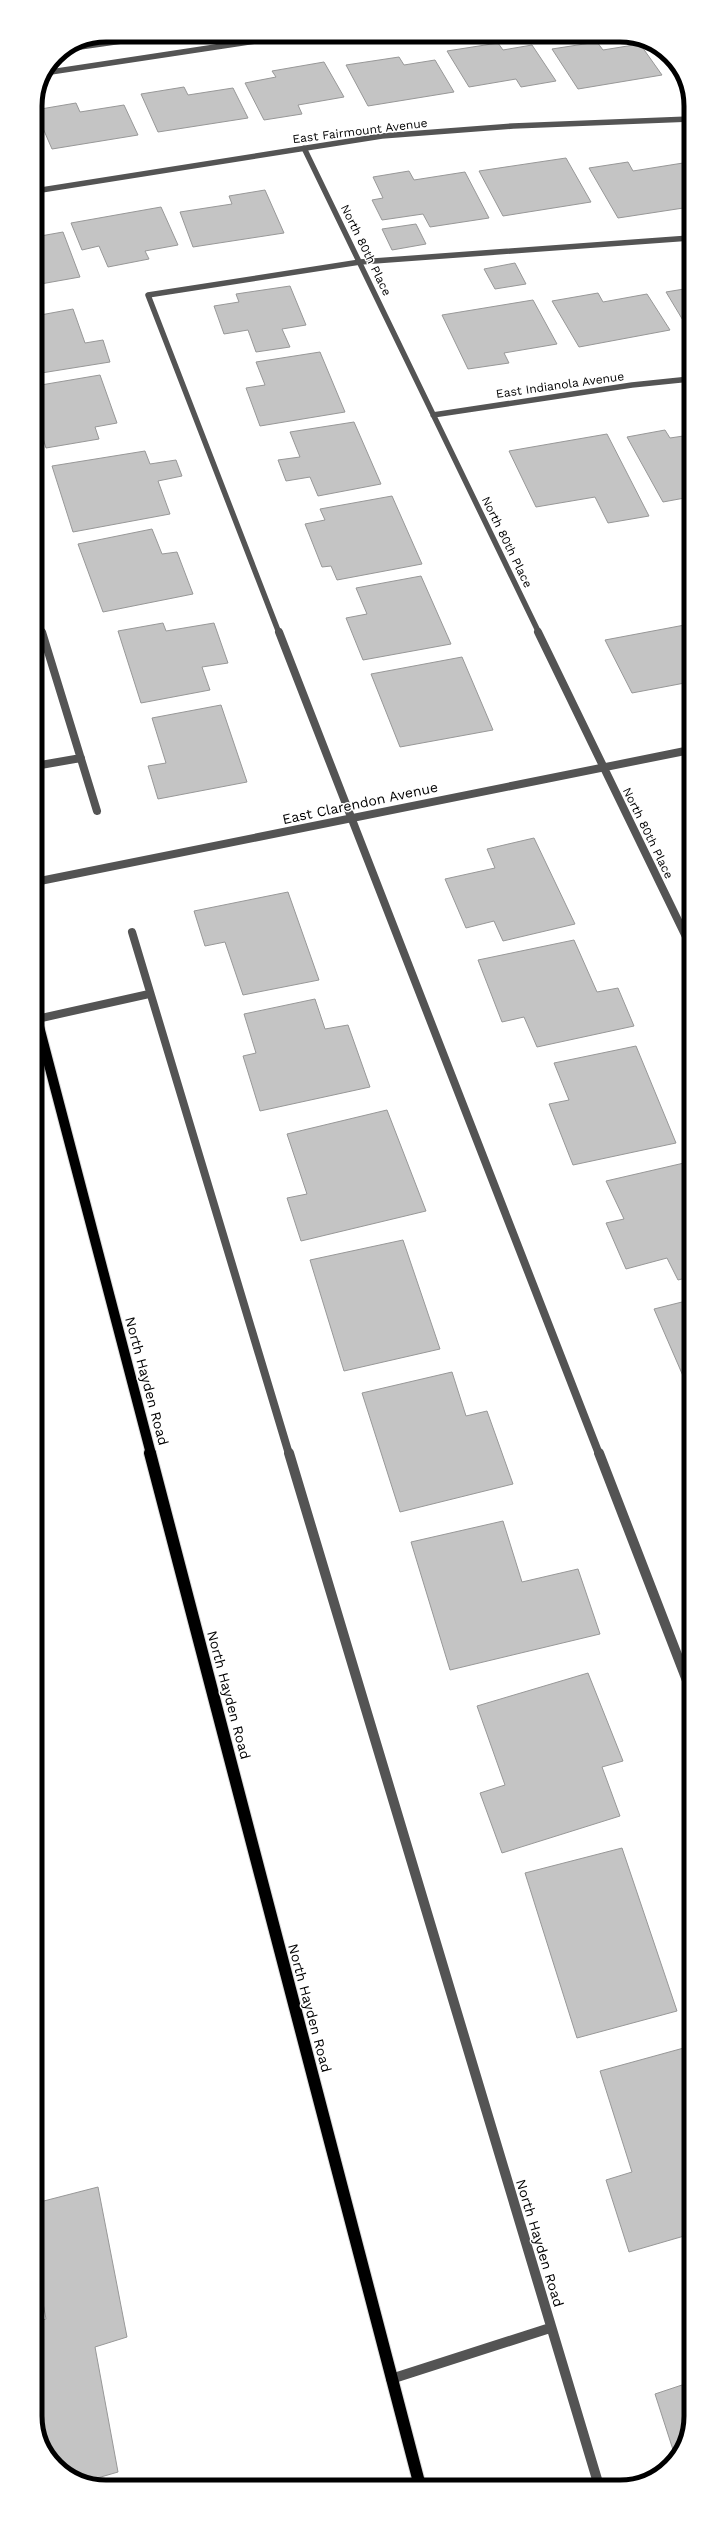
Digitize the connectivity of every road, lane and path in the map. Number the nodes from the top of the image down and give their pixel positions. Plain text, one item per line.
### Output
1 (115, 42) edge
2 (249, 42) edge
3 (84, 46) edge
4 (53, 72) edge
5 (684, 119) edge
6 (304, 148) junction
7 (42, 189) edge
8 (684, 238) edge
9 (360, 262) junction
10 (684, 380) edge
11 (433, 415) junction
12 (42, 633) edge
13 (684, 751) edge
14 (80, 758) junction
15 (42, 765) edge
16 (604, 767) junction
17 (97, 811) dead end
18 (351, 818) junction
19 (42, 881) edge
20 (132, 932) dead end
21 (684, 933) edge
22 (149, 994) junction
23 (42, 1016) edge
24 (42, 1040) edge
25 (684, 1673) edge
26 (550, 2328) junction
27 (391, 2379) junction
28 (418, 2480) edge
29 (596, 2480) edge

1 - 3 street
2 - 4 street
5 - 6 street, East Fairmount Avenue
6 - 7 street, East Fairmount Avenue
6 - 9 street, North 80th Place
8 - 9 street
9 - 11 street, North 80th Place
9 - 18 street
10 - 11 street, East Indianola Avenue
11 - 16 street, North 80th Place
12 - 14 street
13 - 16 street, East Clarendon Avenue
14 - 15 street
14 - 17 street
16 - 18 street, East Clarendon Avenue
16 - 21 street, North 80th Place
18 - 19 street, East Clarendon Avenue
18 - 25 street
20 - 22 street, North Hayden Road
22 - 23 street, North Hayden Road
22 - 26 street, North Hayden Road
24 - 27 main road, North Hayden Road
26 - 27 street, North Hayden Road
26 - 29 street, North Hayden Road
27 - 28 main road, North Hayden Road

